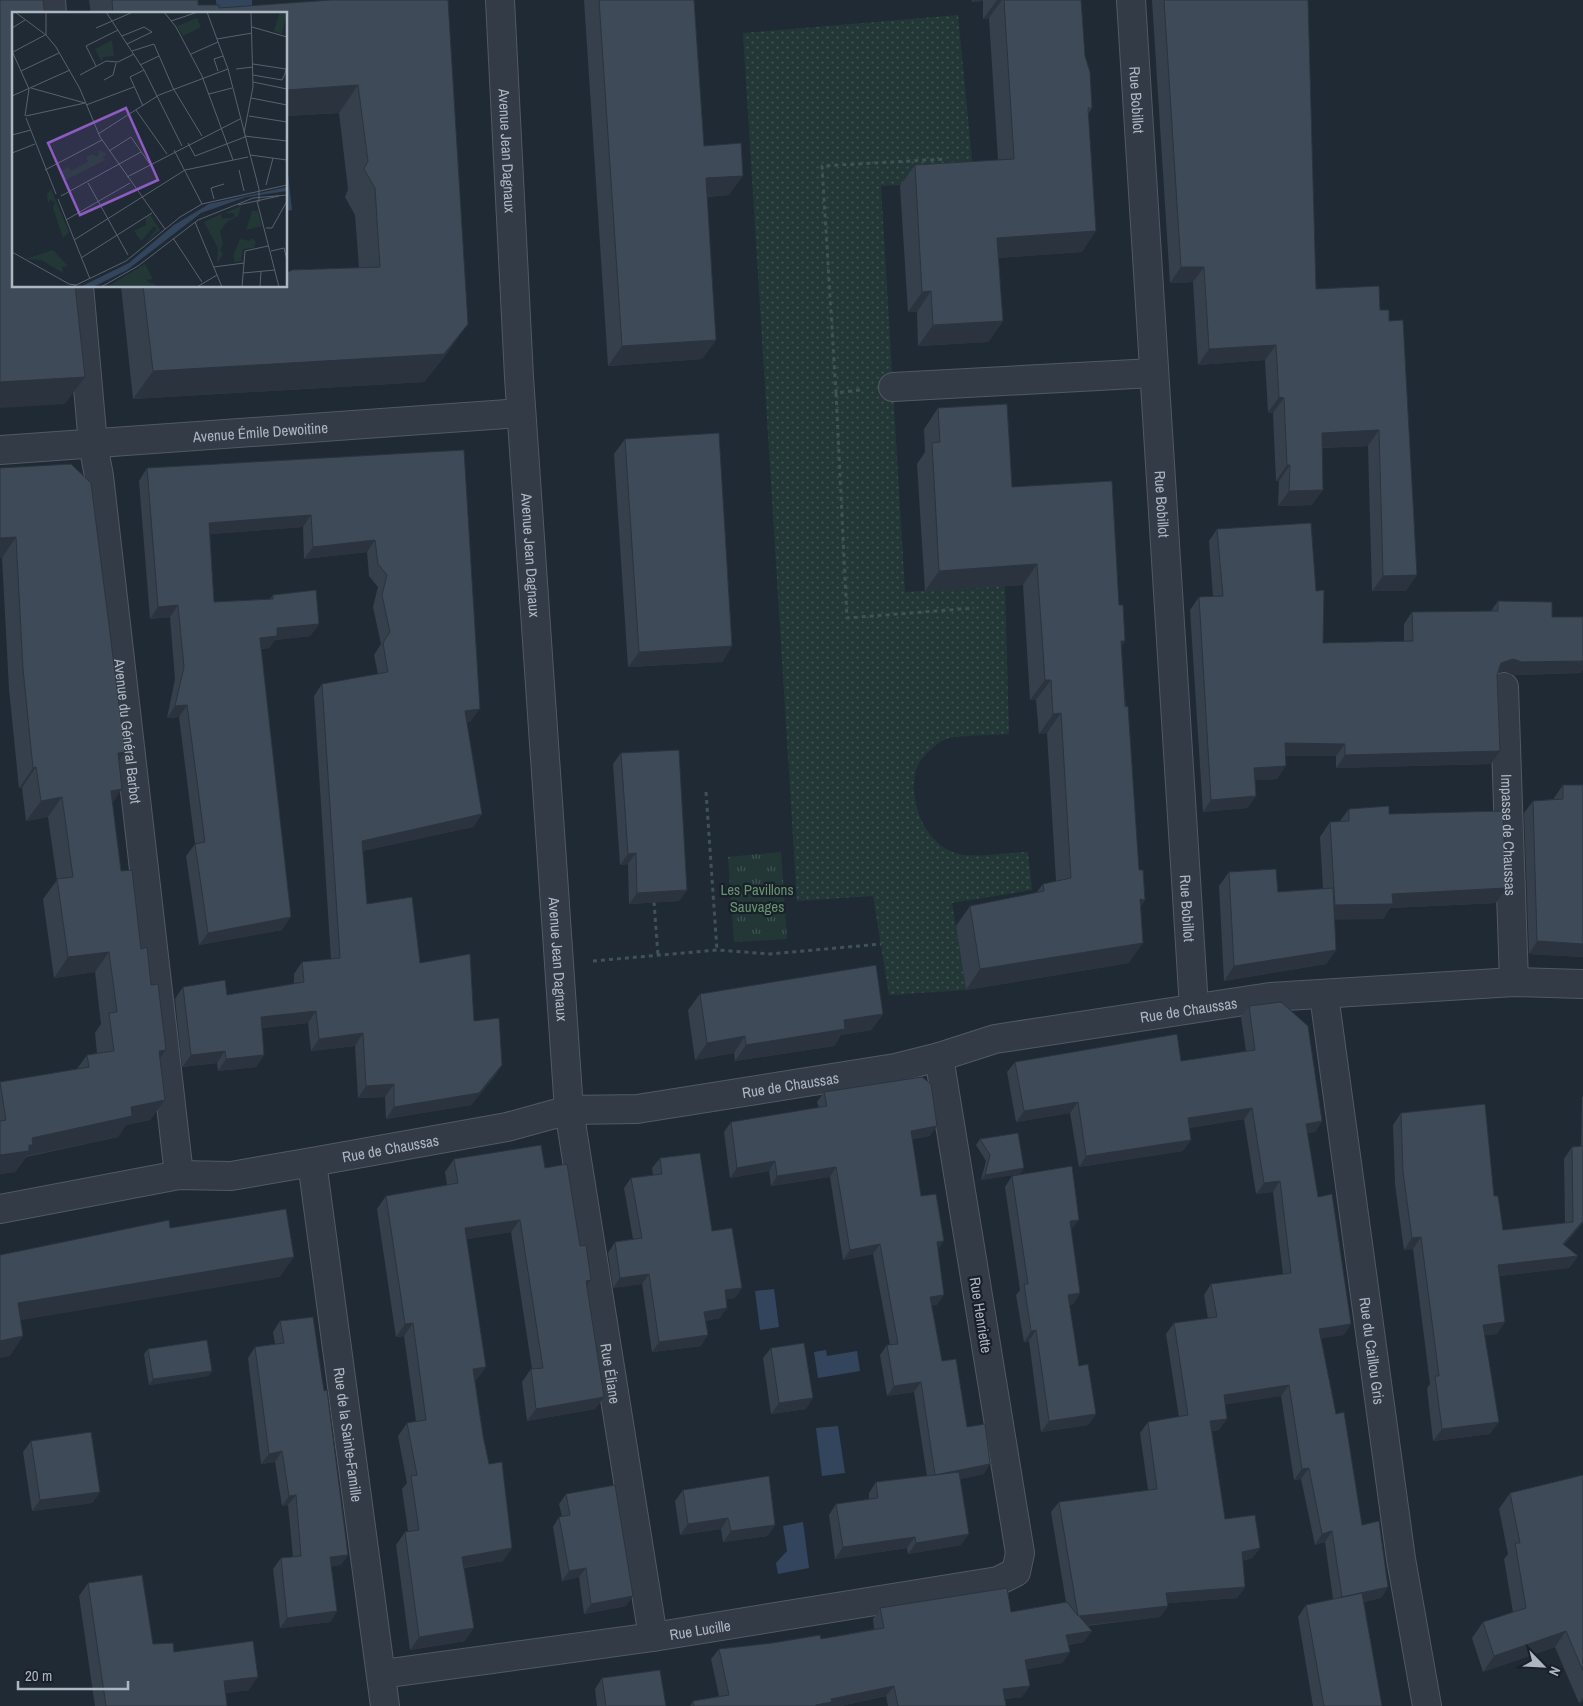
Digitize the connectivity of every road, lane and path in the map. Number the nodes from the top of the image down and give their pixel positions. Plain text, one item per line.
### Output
1 (500, 0) edge
2 (1130, 0) edge
3 (946, 160) dead end
4 (79, 288) edge
5 (1153, 373) junction
6 (893, 387) joint
7 (836, 393) junction
8 (521, 413) junction
9 (93, 444) junction
10 (0, 450) edge
11 (974, 608) dead end
12 (1504, 687) dead end
13 (706, 792) dead end
14 (654, 902) edge
15 (881, 944) dead end
16 (717, 950) junction
17 (658, 955) junction
18 (558, 964) junction
19 (1514, 982) junction
20 (1583, 984) edge
21 (1324, 995) junction
22 (1194, 1008) junction
23 (939, 1057) junction
24 (569, 1110) junction
25 (312, 1162) junction
26 (179, 1175) junction
27 (0, 1210) edge
28 (1016, 1572) joint
29 (653, 1637) junction
30 (382, 1674) junction
31 (385, 1706) edge
32 (1427, 1706) edge

1 - 8 street, Avenue Jean Dagnaux
2 - 5 street, Rue Bobillot
3 - 7 path
4 - 9 street, Avenue du Général Barbot
5 - 6 street
5 - 22 street, Rue Bobillot
6 - 7 path
7 - 11 path
8 - 9 street, Avenue Émile Dewoitine
8 - 18 street, Avenue Jean Dagnaux
9 - 10 street, Avenue Émile Dewoitine
9 - 26 street, Avenue du Général Barbot
12 - 19 street, Impasse de Chaussas
13 - 16 path
14 - 17 path
15 - 16 path
16 - 17 path
17 - 18 path
18 - 24 street, Avenue Jean Dagnaux
19 - 20 street, Rue de Chaussas
19 - 21 street, Rue de Chaussas
21 - 22 street, Rue de Chaussas
21 - 32 street, Rue du Caillou Gris
22 - 23 street, Rue de Chaussas
23 - 24 street, Rue de Chaussas
23 - 28 street, Rue Henriette
24 - 25 street, Rue de Chaussas
24 - 29 street, Rue Éliane
25 - 26 street, Rue de Chaussas
25 - 30 street, Rue de la Sainte-Famille
26 - 27 street, Rue de Chaussas
28 - 29 street, Rue Lucille
29 - 30 street, Rue Lucille
30 - 31 street, Rue de la Sainte-Famille

